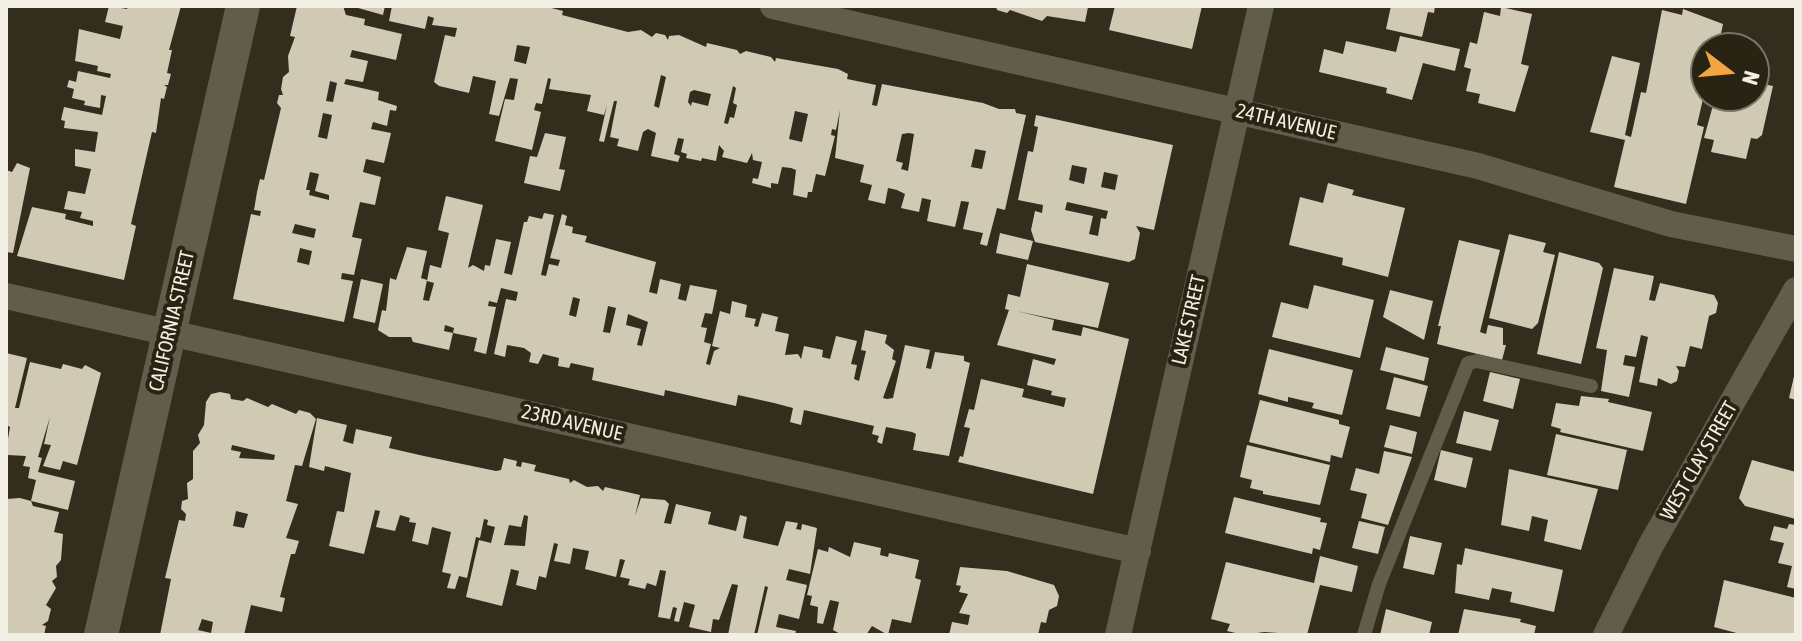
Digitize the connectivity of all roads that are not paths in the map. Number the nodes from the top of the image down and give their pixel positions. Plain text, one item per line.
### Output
1 (243, 6) edge
2 (773, 6) edge
3 (1261, 6) edge
4 (1237, 111) junction
5 (1796, 249) edge
6 (1796, 290) edge
7 (6, 296) edge
8 (170, 332) junction
9 (1591, 386) dead end
10 (1138, 551) junction
11 (101, 635) edge
12 (1118, 635) edge
13 (1364, 635) edge
14 (1606, 635) edge

1 - 8 street, CALIFORNIA STREET
2 - 4 street, 24TH AVENUE
3 - 4 street, LAKE STREET
4 - 5 street, 24TH AVENUE
4 - 10 street, LAKE STREET
6 - 14 street, WEST CLAY STREET
7 - 8 street, 23RD AVENUE
8 - 10 street, 23RD AVENUE
8 - 11 street, CALIFORNIA STREET
9 - 13 lane
10 - 12 street, LAKE STREET

